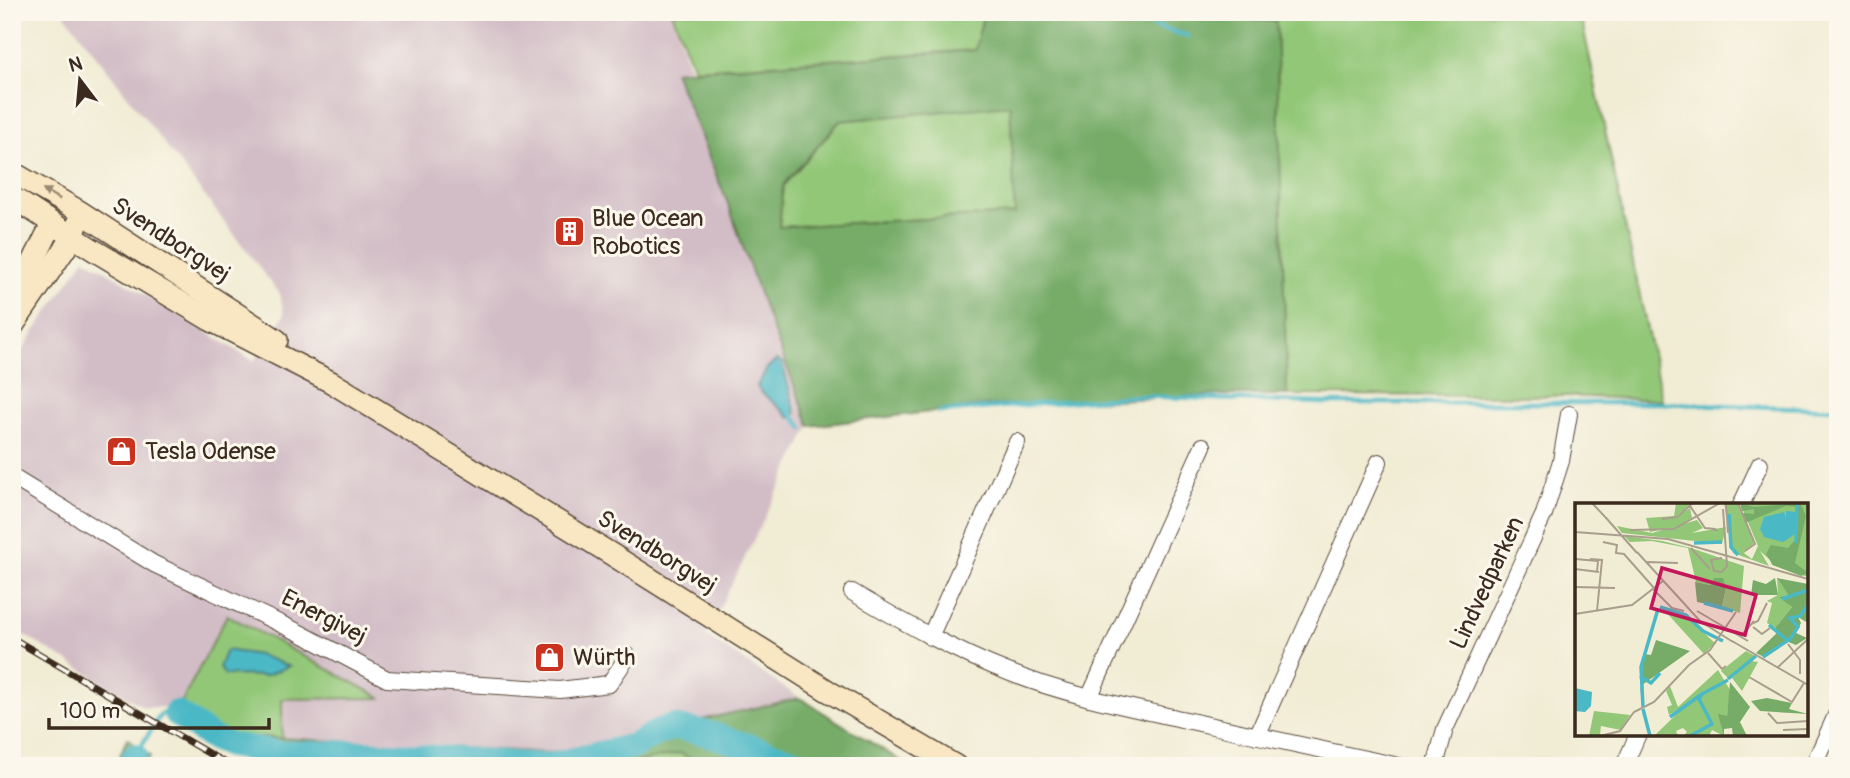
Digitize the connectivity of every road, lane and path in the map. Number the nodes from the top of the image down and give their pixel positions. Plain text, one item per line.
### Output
1 (12, 172) edge
2 (12, 197) edge
3 (51, 224) junction
4 (76, 225) junction
5 (12, 304) edge
6 (12, 327) edge
7 (331, 382) junction
8 (1569, 414) dead end
9 (1017, 442) dead end
10 (1203, 446) dead end
11 (1379, 462) dead end
12 (1760, 464) dead end
13 (12, 477) edge
14 (1742, 503) edge
15 (852, 592) dead end
16 (930, 637) junction
17 (628, 656) dead end
18 (1088, 698) junction
19 (1838, 711) edge
20 (1257, 736) junction
21 (1638, 736) edge
22 (956, 766) edge
23 (1399, 766) edge
24 (1435, 766) edge
25 (1624, 766) edge
26 (1813, 766) edge

4 -> 1 main road, Svendborgvej
2 - 3 main road, Svendborgvej
3 - 4 main road, Svendborgvej
3 - 5 main road
4 - 6 main road
4 - 7 main road, Svendborgvej
4 - 7 main road, Svendborgvej
7 - 22 main road, Svendborgvej
8 - 24 street, Lindvedparken
9 - 16 street
10 - 18 street
11 - 20 street
12 - 14 street
13 - 17 street, Energivej
15 - 16 street
16 - 18 street
18 - 20 street
19 - 26 street
20 - 23 street
21 - 25 street

